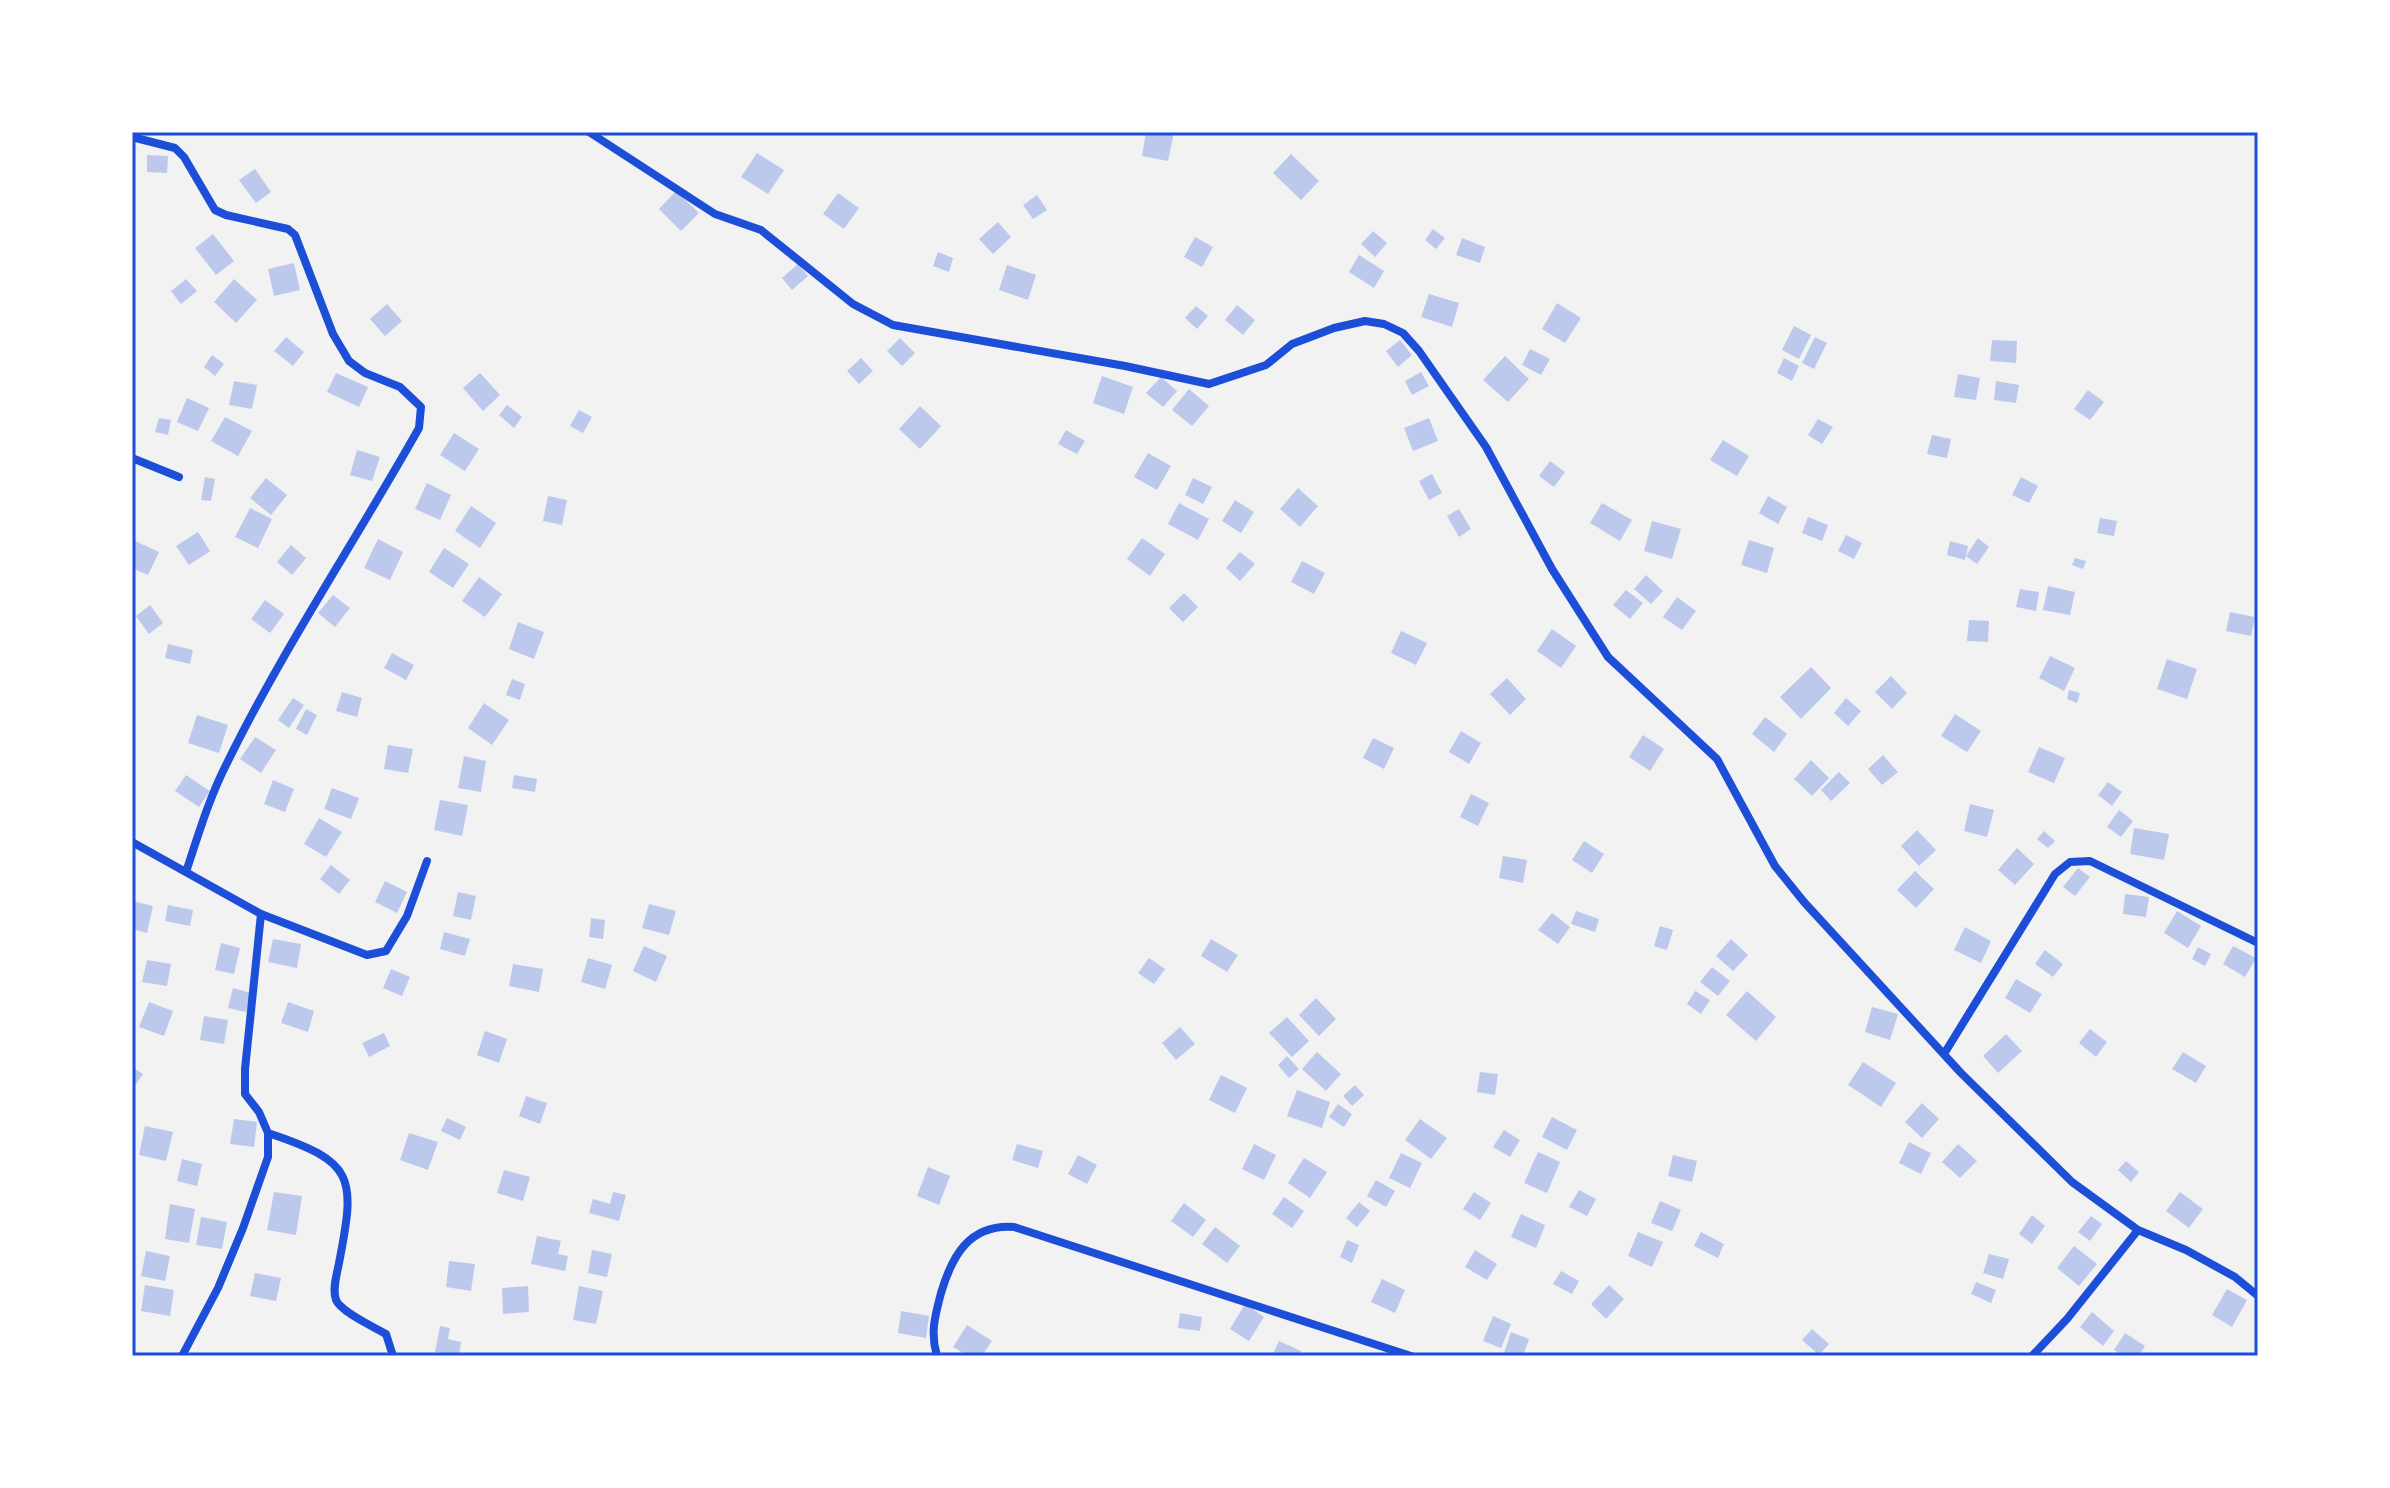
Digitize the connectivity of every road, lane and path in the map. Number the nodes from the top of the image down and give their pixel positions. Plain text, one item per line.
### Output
1 (589, 132) edge
2 (132, 137) edge
3 (132, 458) edge
4 (179, 477) dead end
5 (132, 842) edge
6 (427, 861) dead end
7 (186, 872) junction
8 (261, 914) junction
9 (2258, 943) edge
10 (1944, 1054) junction
11 (268, 1133) junction
12 (2138, 1230) junction
13 (2258, 1296) edge
14 (182, 1356) edge
15 (393, 1356) edge
16 (937, 1356) edge
17 (1411, 1356) edge
18 (2032, 1356) edge

1 - 10 street
2 - 7 street
3 - 4 street
5 - 7 street
6 - 8 street
7 - 8 street
8 - 11 street
9 - 10 street
10 - 12 street
11 - 14 street
11 - 15 street
12 - 13 street
12 - 18 street
16 - 17 street

